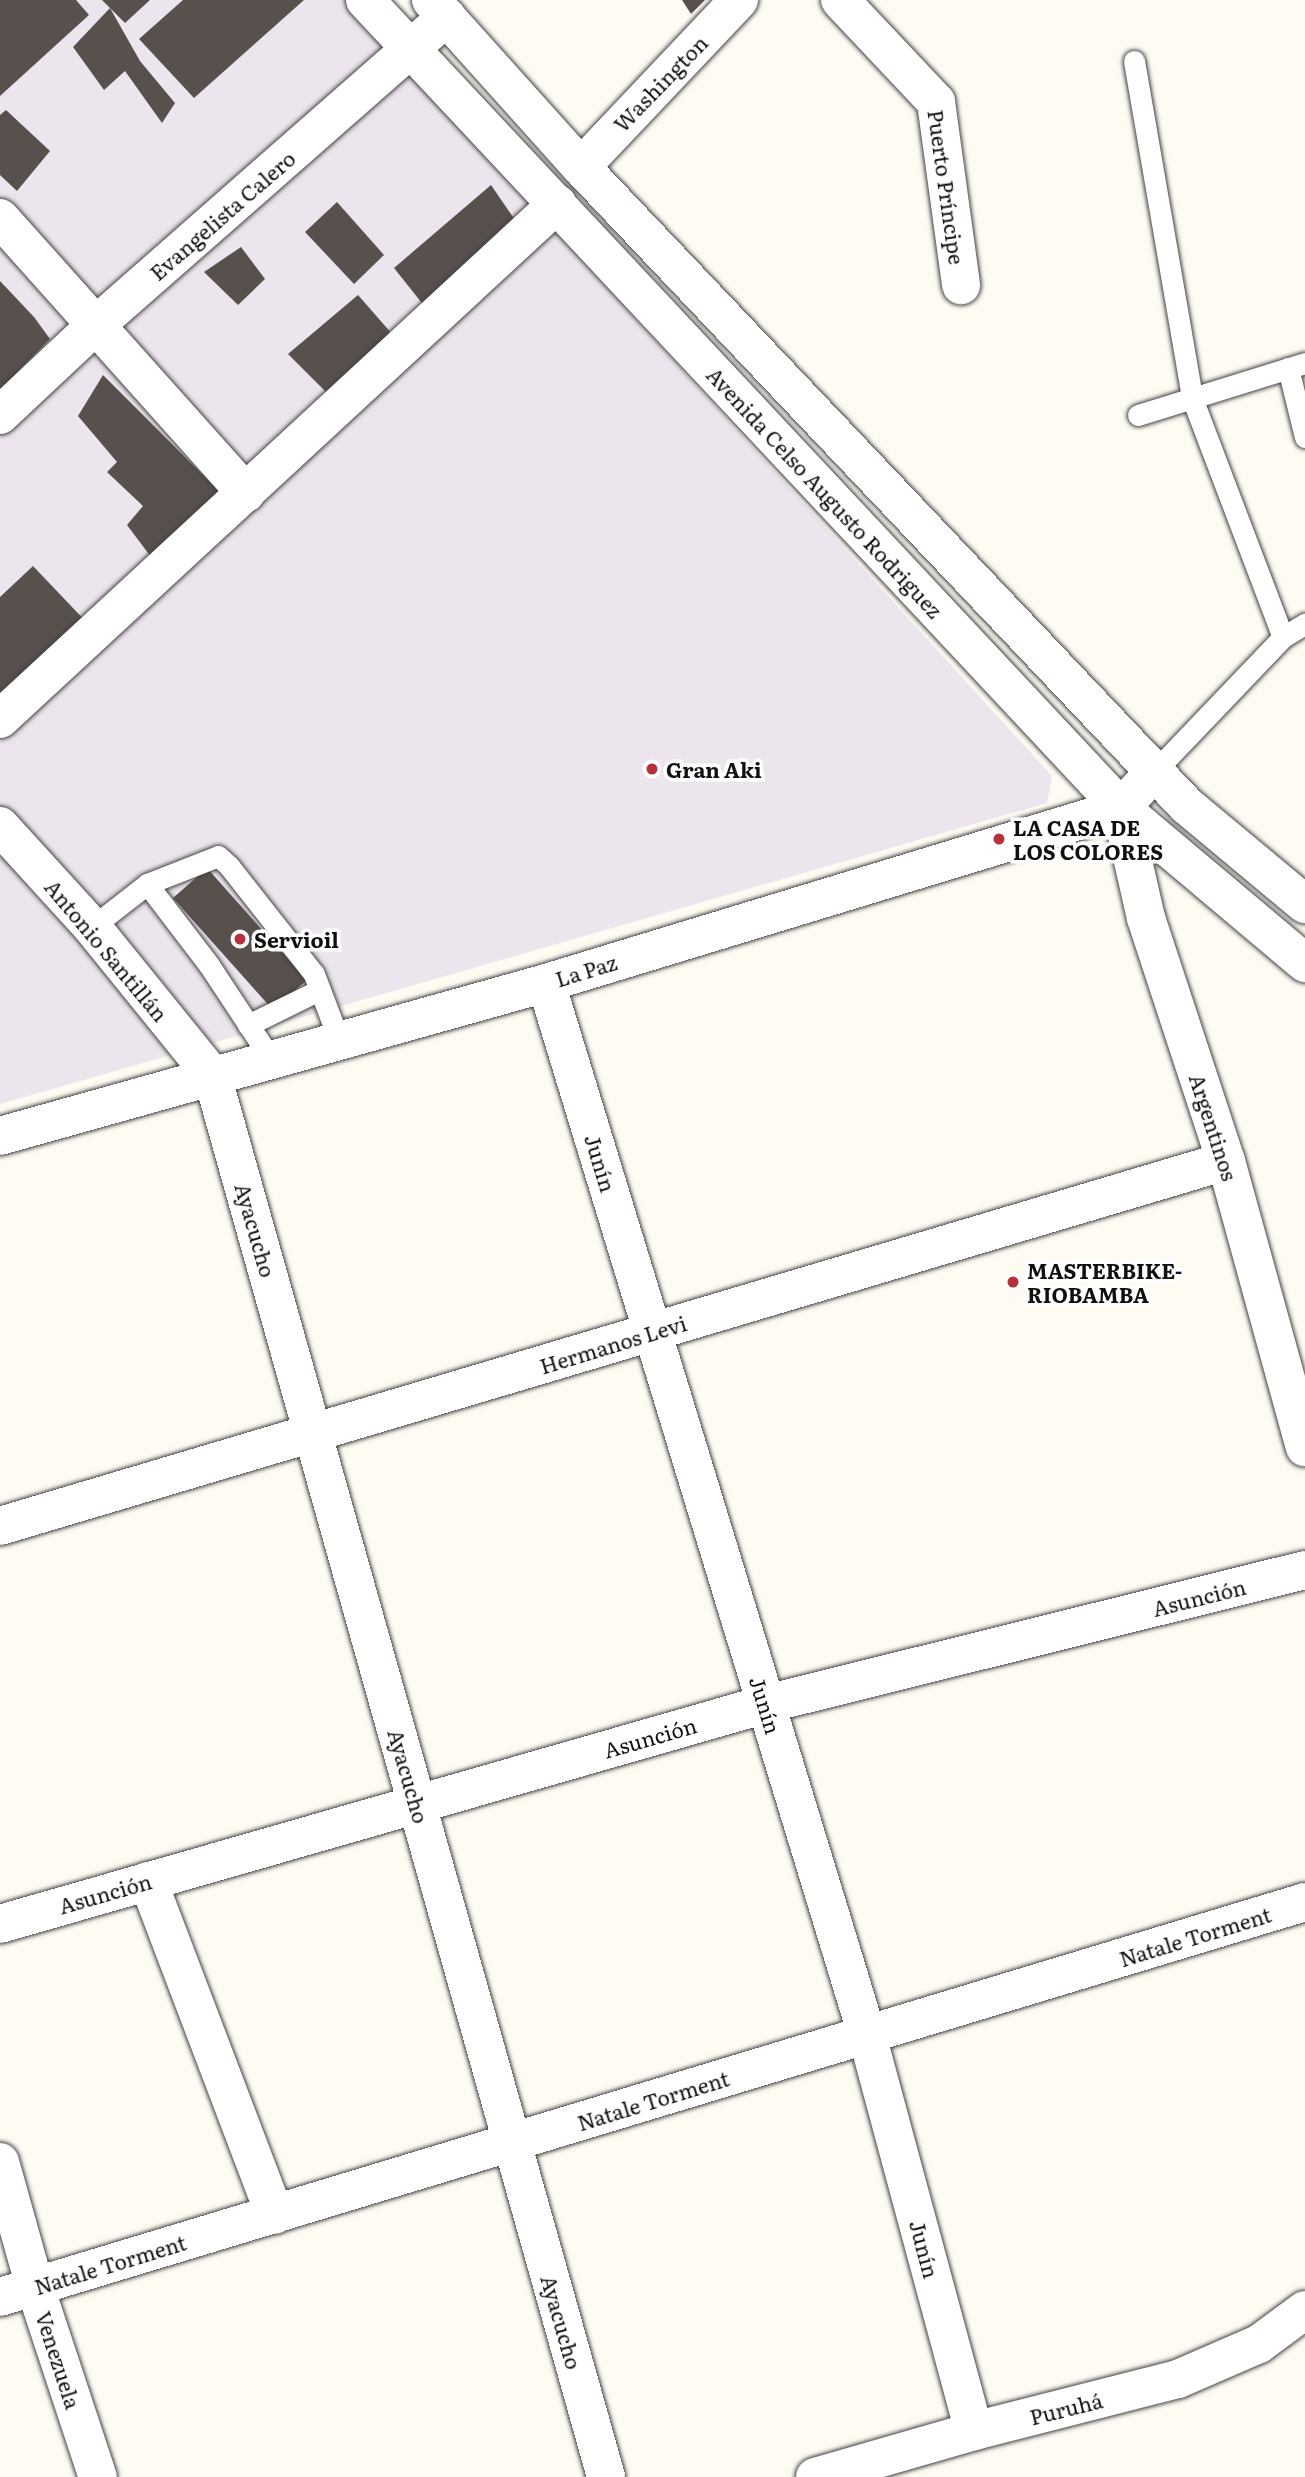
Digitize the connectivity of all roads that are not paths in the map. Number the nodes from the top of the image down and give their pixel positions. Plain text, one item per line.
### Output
1 (365, 0) edge
2 (740, 0) edge
3 (839, 0) edge
4 (439, 9) edge
5 (411, 49) junction
6 (1134, 61) dead end
7 (581, 167) junction
8 (557, 204) junction
9 (0, 218) edge
10 (961, 285) dead end
11 (96, 326) junction
12 (1297, 365) edge
13 (1192, 398) junction
14 (0, 415) edge
15 (1138, 415) dead end
16 (1305, 437) edge
17 (246, 493) junction
18 (1305, 624) edge
19 (1283, 637) junction
20 (0, 719) edge
21 (1154, 772) junction
22 (1121, 808) junction
23 (0, 826) edge
24 (147, 884) junction
25 (1305, 904) edge
26 (92, 927) junction
27 (1305, 963) edge
28 (545, 983) junction
29 (319, 990) junction
30 (248, 1025) junction
31 (339, 1040) junction
32 (271, 1059) junction
33 (212, 1075) junction
34 (0, 1136) edge
35 (1226, 1161) junction
36 (652, 1332) junction
37 (313, 1433) junction
38 (1305, 1447) edge
39 (0, 1525) edge
40 (1305, 1570) edge
41 (766, 1704) junction
42 (417, 1802) junction
43 (148, 1881) junction
44 (1305, 1902) edge
45 (0, 1924) edge
46 (867, 2035) junction
47 (512, 2143) junction
48 (0, 2162) edge
49 (275, 2215) junction
50 (18, 2292) edge
51 (1305, 2310) edge
52 (974, 2431) junction
53 (98, 2477) edge
54 (606, 2477) edge
55 (815, 2477) edge

1 - 5 street, Avenida Celso Augusto Rodriguez
2 - 7 street, Washington
3 - 10 street, Puerto Príncipe
4 - 5 street, Evangelista Calero
4 - 7 street
5 - 8 street, Avenida Celso Augusto Rodriguez
5 - 11 street, Evangelista Calero
6 - 13 lane
7 - 21 street
8 - 17 street
8 - 22 street, Avenida Celso Augusto Rodriguez
9 - 11 street
11 - 14 street, Evangelista Calero
11 - 17 street
12 - 13 lane
12 - 16 lane
13 - 15 lane
13 - 19 lane
17 - 20 street
18 - 19 lane
19 - 21 lane
21 - 22 street
21 - 25 street
22 - 27 street, Avenida Celso Augusto Rodriguez
22 - 28 street, La Paz
22 - 35 street, Argentinos
23 - 26 street, Antonio Santillán
24 - 26 lane
24 - 29 lane
24 - 30 lane
26 - 33 street, Antonio Santillán
28 - 31 street, La Paz
28 - 36 street, Junín
29 - 30 lane
29 - 31 lane
30 - 32 lane
31 - 32 street, La Paz
32 - 33 street, La Paz
33 - 34 street, La Paz
33 - 37 street, Ayacucho
35 - 36 street, Hermanos Levi
35 - 38 street, Argentinos
36 - 37 street, Hermanos Levi
36 - 41 street, Junín
37 - 39 street, Hermanos Levi
37 - 42 street, Ayacucho
40 - 41 street, Asunción
41 - 42 street, Asunción
41 - 46 street, Junín
42 - 43 street, Asunción
42 - 47 street, Ayacucho
43 - 45 street, Asunción
43 - 49 street
44 - 46 street, Natale Torment
46 - 47 street, Natale Torment
46 - 52 street, Junín
47 - 49 street, Natale Torment
47 - 54 street, Ayacucho
48 - 50 street, Venezuela
49 - 50 street, Natale Torment
50 - 53 street, Venezuela
51 - 52 street, Puruhá
52 - 55 street, Puruhá

